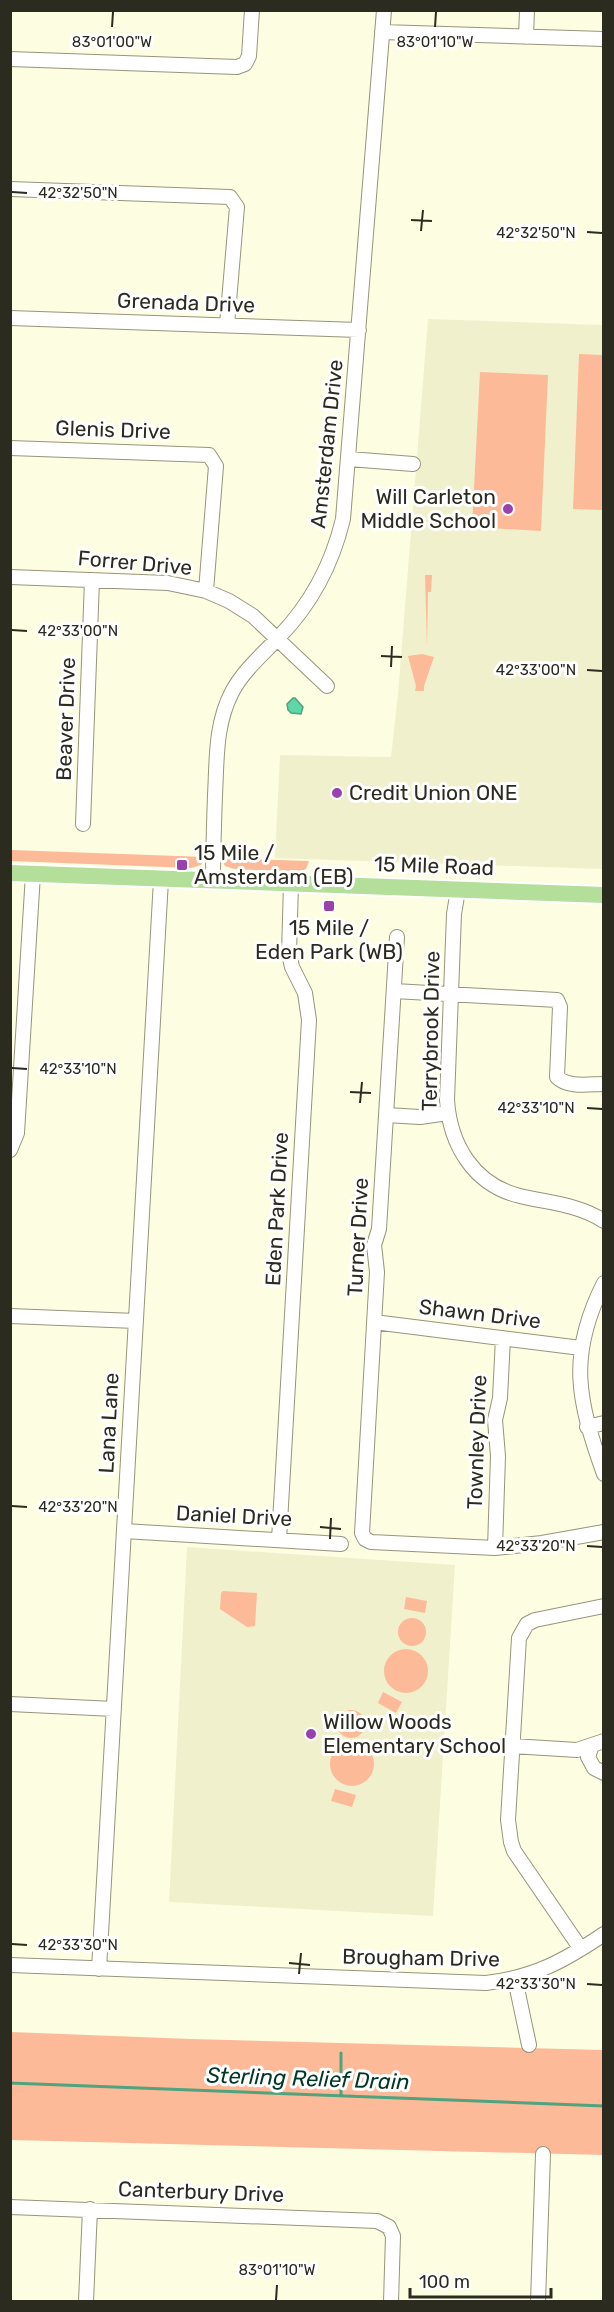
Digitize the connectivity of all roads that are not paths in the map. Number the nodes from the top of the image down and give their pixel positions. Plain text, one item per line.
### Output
1 (252, 10) edge
2 (384, 10) edge
3 (527, 10) edge
4 (382, 32) junction
5 (526, 37) junction
6 (603, 39) edge
7 (10, 59) edge
8 (10, 189) edge
9 (10, 318) edge
10 (227, 325) junction
11 (359, 330) junction
12 (10, 448) edge
13 (349, 459) junction
14 (413, 464) dead end
15 (10, 577) edge
16 (92, 579) junction
17 (206, 591) junction
18 (278, 638) junction
19 (327, 686) dead end
20 (82, 824) dead end
21 (10, 873) edge
22 (33, 874) junction
23 (161, 880) junction
24 (213, 881) junction
25 (291, 884) junction
26 (458, 890) junction
27 (603, 895) edge
28 (397, 937) dead end
29 (394, 991) junction
30 (452, 994) junction
31 (603, 1084) edge
32 (16, 1087) edge
33 (448, 1113) junction
34 (386, 1115) junction
35 (10, 1150) edge
36 (603, 1221) edge
37 (603, 1283) edge
38 (10, 1316) edge
39 (136, 1321) junction
40 (374, 1322) junction
41 (503, 1338) junction
42 (581, 1348) junction
43 (603, 1423) edge
44 (587, 1427) junction
45 (603, 1474) edge
46 (124, 1531) junction
47 (603, 1532) edge
48 (279, 1540) junction
49 (341, 1544) dead end
50 (495, 1548) junction
51 (603, 1606) edge
52 (10, 1704) edge
53 (114, 1709) junction
54 (512, 1746) junction
55 (590, 1748) edge
56 (603, 1773) edge
57 (603, 1934) edge
58 (581, 1949) junction
59 (10, 1965) edge
60 (99, 1969) junction
61 (515, 1979) junction
62 (529, 2045) dead end
63 (543, 2154) dead end
64 (10, 2207) edge
65 (90, 2209) junction
66 (86, 2301) edge
67 (391, 2301) edge
68 (538, 2301) edge

1 - 7 street
2 - 4 street, Amsterdam Drive
3 - 5 street
4 - 5 street
4 - 11 street, Amsterdam Drive
5 - 6 street
8 - 10 street
9 - 10 street, Grenada Drive
10 - 11 street, Grenada Drive
11 - 13 street, Amsterdam Drive
12 - 17 street, Glenis Drive
13 - 14 street
13 - 18 street, Amsterdam Drive
15 - 16 street, Forrer Drive
16 - 17 street, Forrer Drive
16 - 20 street, Beaver Drive
17 - 18 street, Forrer Drive
18 - 19 street, Forrer Drive
18 - 24 street, Amsterdam Drive
21 - 22 main road, 15 Mile Road
22 - 23 main road, 15 Mile Road
22 - 32 street
23 - 24 main road, 15 Mile Road
23 - 39 street, Lana Lane
24 - 25 main road, 15 Mile Road
25 - 26 main road, 15 Mile Road
25 - 48 street, Eden Park Drive
26 - 27 main road, 15 Mile Road
26 - 30 street, Terrybrook Drive
28 - 29 street, Turner Drive
29 - 30 street
29 - 34 street, Turner Drive
30 - 31 street
30 - 33 street, Terrybrook Drive
32 - 35 street
33 - 34 street
33 - 36 street, Terrybrook Drive
34 - 40 street, Turner Drive
37 - 42 street
38 - 39 street
39 - 46 street, Lana Lane
40 - 41 street, Shawn Drive
40 - 50 street, Turner Drive
41 - 42 street, Shawn Drive
41 - 50 street, Townley Drive
42 - 44 street
43 - 44 street
44 - 45 street
46 - 48 street, Daniel Drive
46 - 53 street, Lana Lane
47 - 50 street
48 - 49 street, Daniel Drive
51 - 54 street
52 - 53 street
53 - 60 street, Lana Lane
54 - 55 street
54 - 58 street
55 - 56 street
57 - 58 street, Brougham Drive
58 - 61 street, Brougham Drive
59 - 60 street, Brougham Drive
60 - 61 street, Brougham Drive
61 - 62 street
63 - 68 street
64 - 65 street, Canterbury Drive
65 - 66 street
65 - 67 street, Canterbury Drive

